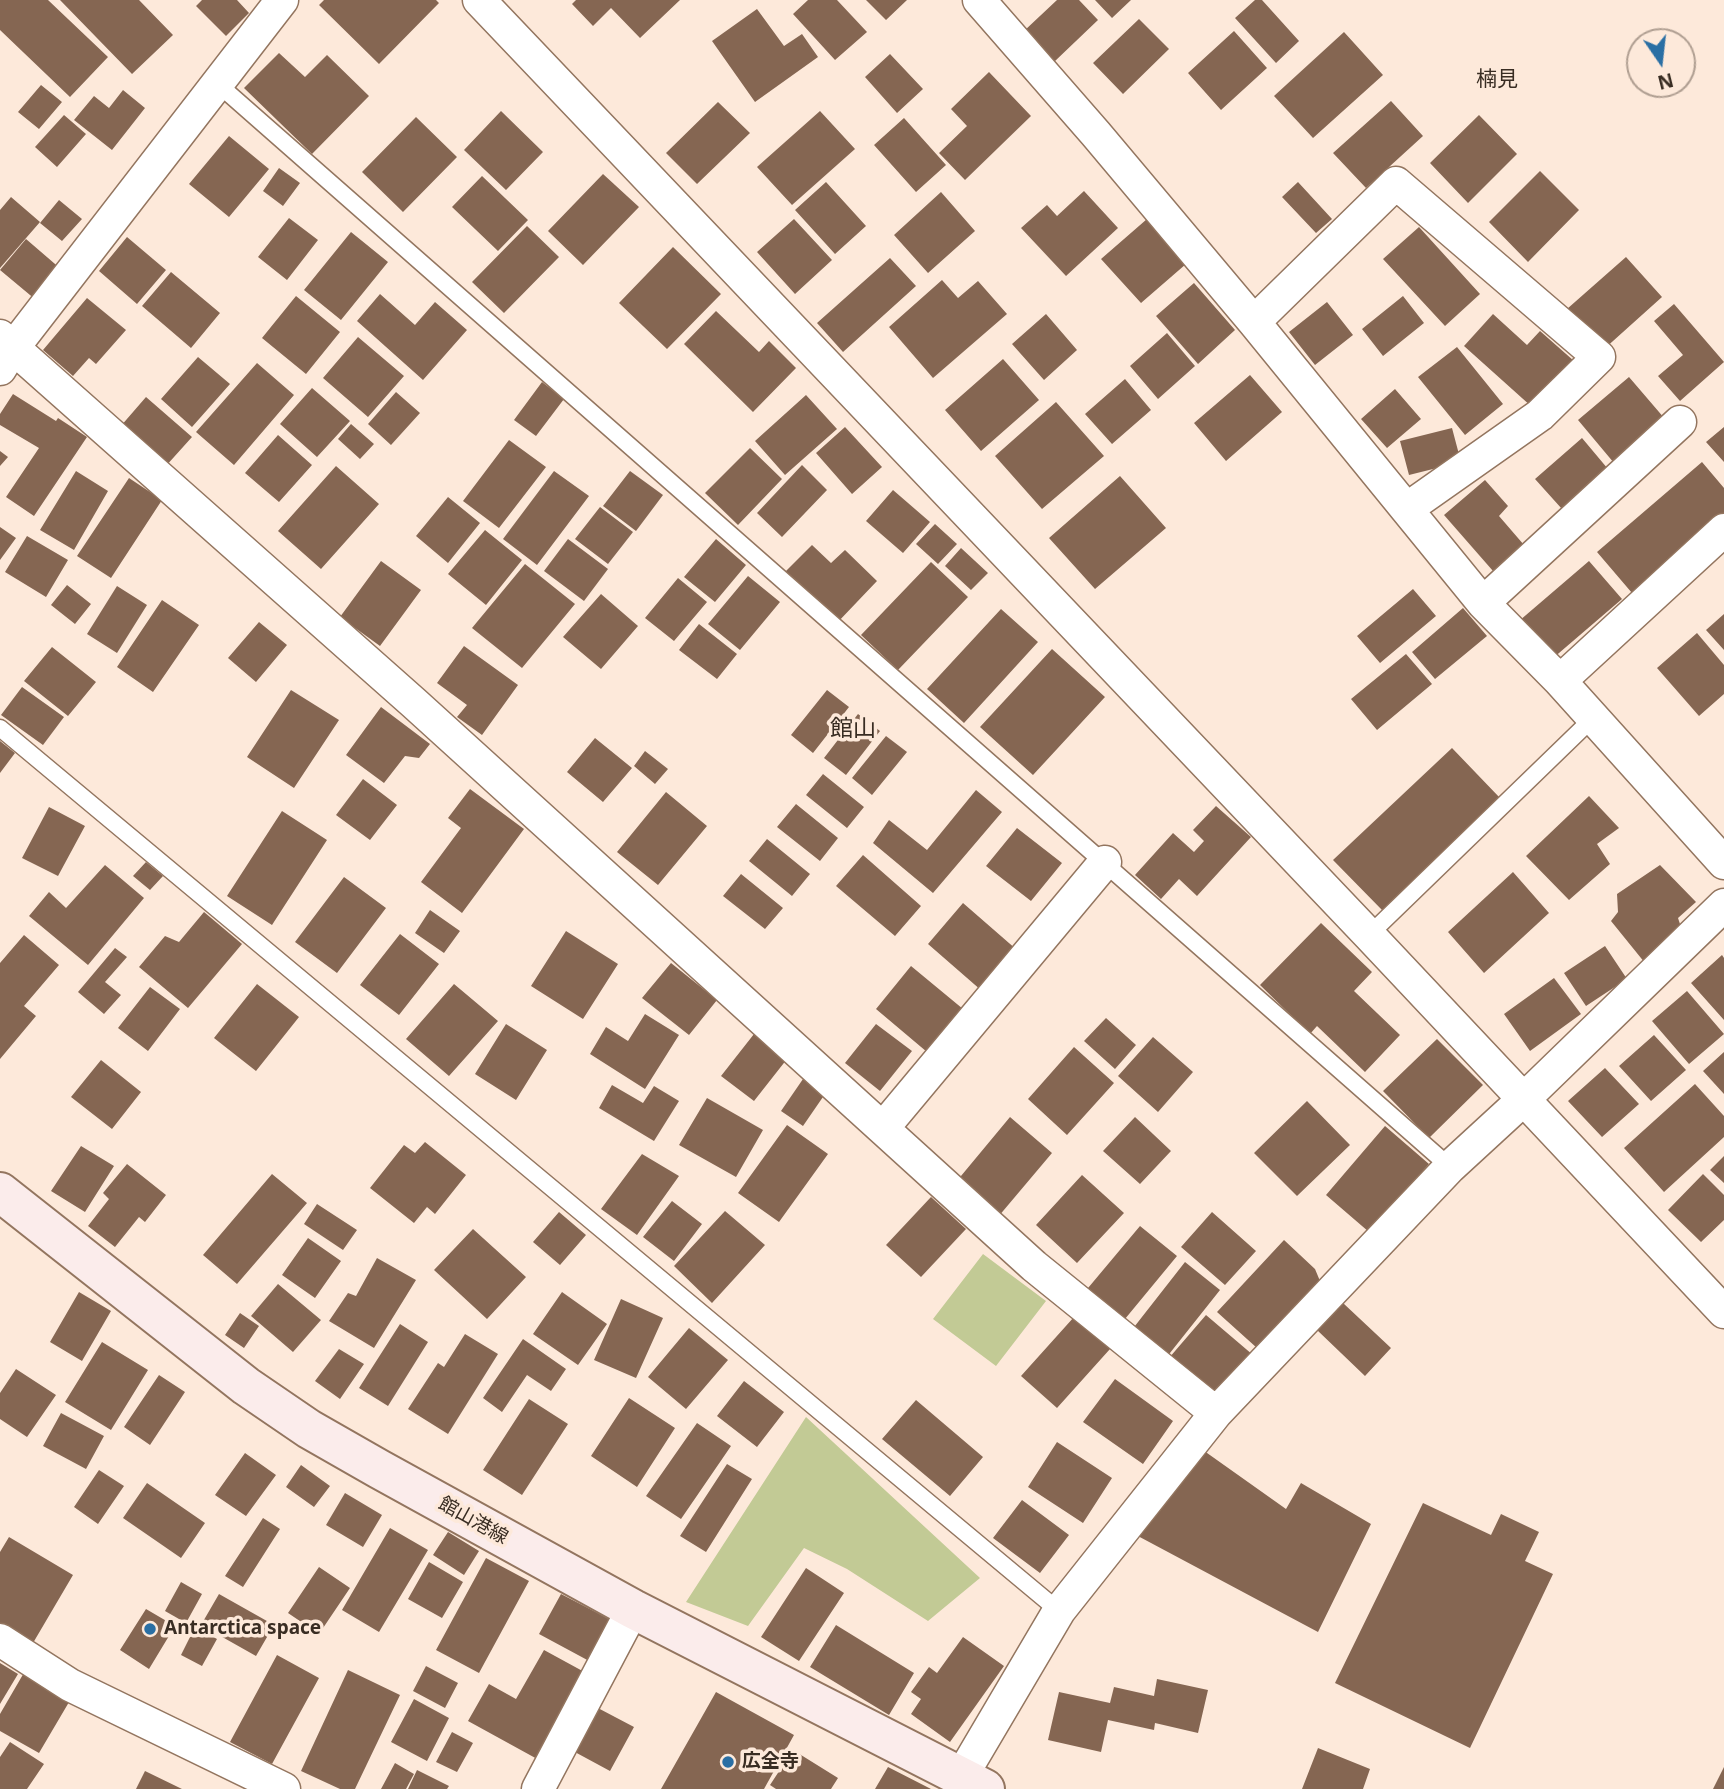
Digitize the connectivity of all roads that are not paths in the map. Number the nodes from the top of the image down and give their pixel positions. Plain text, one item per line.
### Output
1 (282, 0) edge
2 (479, 0) edge
3 (979, 0) edge
4 (218, 84) junction
5 (1254, 323) junction
6 (4, 351) edge
7 (1680, 422) dead end
8 (1408, 508) junction
9 (1724, 530) edge
10 (1483, 603) junction
11 (1560, 681) junction
12 (1593, 718) junction
13 (0, 728) edge
14 (1105, 862) junction
15 (1724, 863) edge
16 (1724, 905) edge
17 (1370, 935) junction
18 (1524, 1099) junction
19 (883, 1128) junction
20 (1450, 1167) junction
21 (0, 1192) edge
22 (1724, 1312) edge
23 (1216, 1413) junction
24 (633, 1609) junction
25 (1059, 1611) junction
26 (0, 1640) edge
27 (967, 1785) edge
28 (284, 1789) edge
29 (538, 1789) edge

1 - 4 street
2 - 17 street
3 - 5 street
4 - 6 street
4 - 14 lane
5 - 8 street
5 - 8 street
6 - 19 street
7 - 10 street
8 - 10 street
9 - 11 street
10 - 11 street
11 - 12 street
12 - 15 street
12 - 17 lane
13 - 25 lane
14 - 19 street
14 - 20 lane
16 - 18 street
17 - 18 street
18 - 20 street
18 - 22 street
19 - 23 street
20 - 23 street
21 - 24 main road, 館山港線
23 - 25 street
24 - 27 main road, 館山港線
24 - 29 street
25 - 27 street
26 - 28 street

